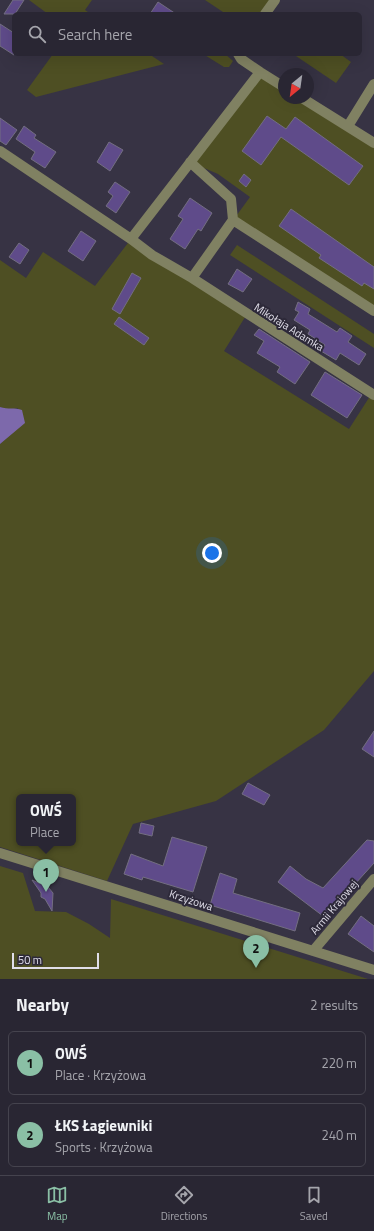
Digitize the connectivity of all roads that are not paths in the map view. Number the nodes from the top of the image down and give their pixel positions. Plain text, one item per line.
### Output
1 (275, 0) edge
2 (266, 12) edge
3 (239, 56) edge
4 (260, 72) junction
5 (278, 83) edge
6 (374, 84) edge
7 (312, 104) edge
8 (348, 126) junction
9 (374, 143) edge
10 (0, 152) edge
11 (190, 162) junction
12 (233, 220) junction
13 (131, 239) junction
14 (192, 278) junction
15 (374, 311) edge
16 (374, 395) edge
17 (0, 853) edge
18 (374, 879) edge
19 (313, 951) junction
20 (374, 970) edge

1 - 2 street
3 - 4 street
4 - 5 street
4 - 11 street
6 - 8 street
7 - 8 street
8 - 9 street
10 - 13 street, Mikołaja Adamka
11 - 12 street
11 - 13 street
12 - 14 street
12 - 15 street
13 - 14 street, Mikołaja Adamka
14 - 16 street, Mikołaja Adamka
17 - 19 street, Krzyżowa
18 - 19 street, Armii Krajowej
19 - 20 street, Krzyżowa

